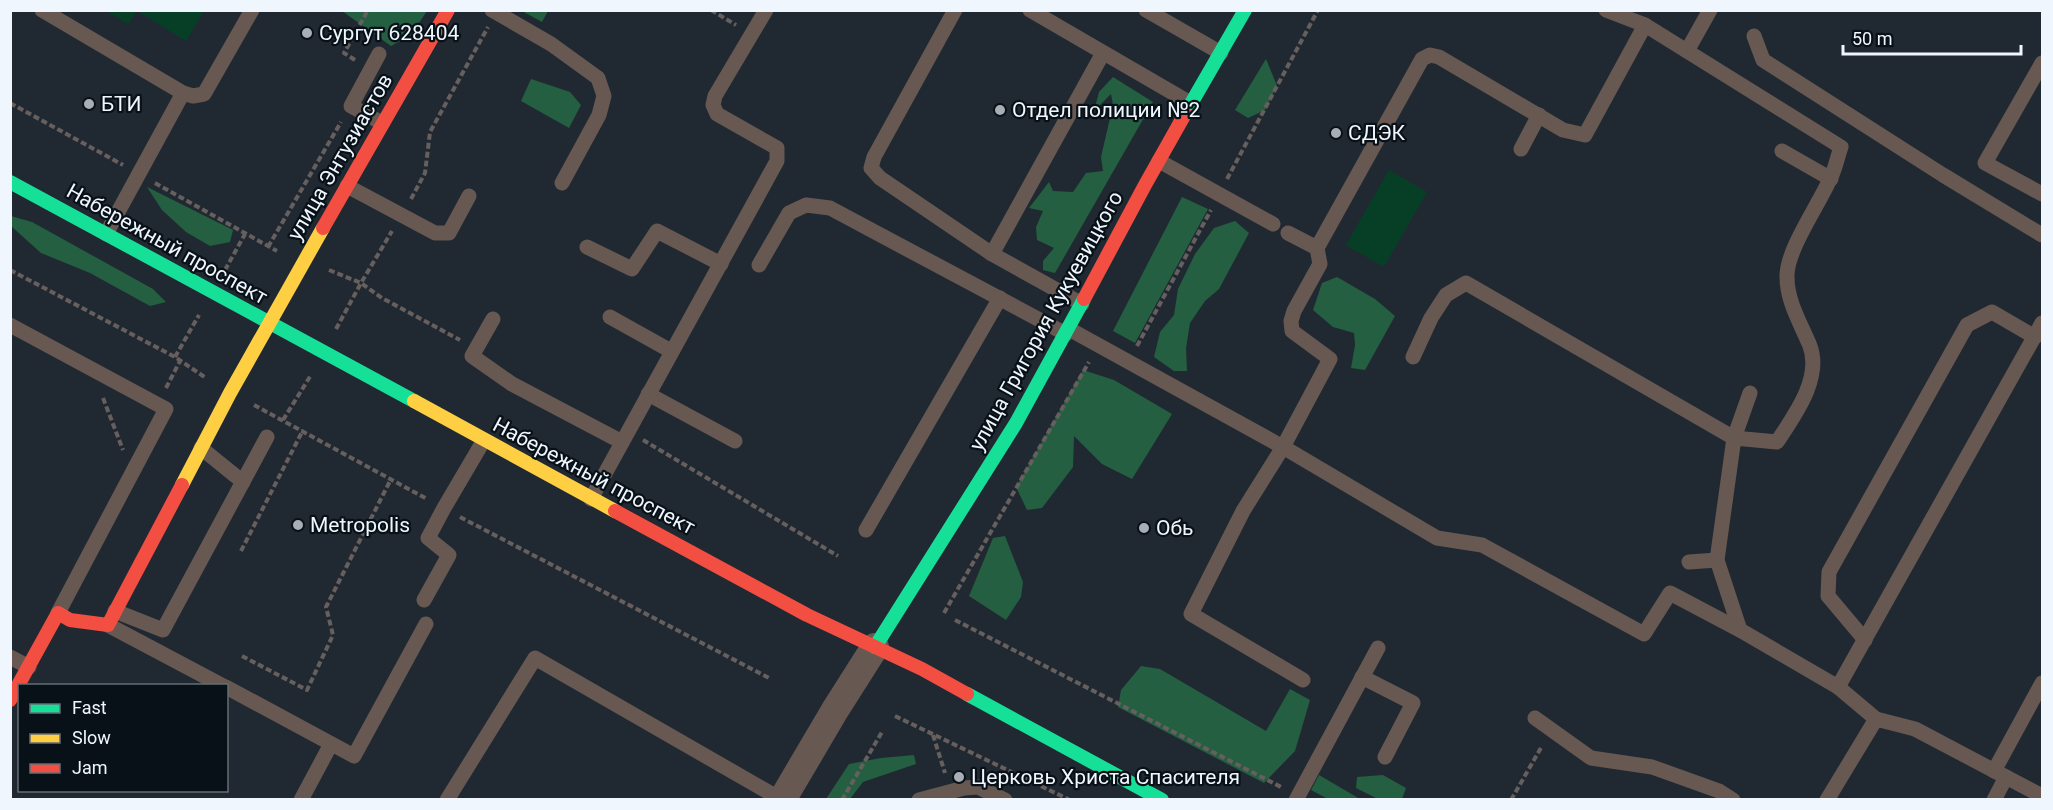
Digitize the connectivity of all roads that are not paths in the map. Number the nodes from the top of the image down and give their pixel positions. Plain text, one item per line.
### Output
1 (42, 10) edge
2 (252, 10) edge
3 (448, 10) edge
4 (492, 10) edge
5 (766, 10) edge
6 (954, 10) edge
7 (1030, 10) edge
8 (1146, 10) edge
9 (1245, 10) edge
10 (1606, 10) edge
11 (1710, 10) edge
12 (1645, 25) junction
13 (1754, 36) dead end
14 (1687, 51) junction
15 (1103, 53) junction
16 (1221, 53) junction
17 (379, 54) dead end
18 (2043, 63) edge
19 (183, 93) junction
20 (1192, 104) junction
21 (1539, 116) junction
22 (382, 123) junction
23 (1521, 149) dead end
24 (1782, 150) dead end
25 (1159, 161) junction
26 (1831, 179) junction
27 (10, 182) edge
28 (562, 183) dead end
29 (347, 186) junction
30 (2043, 194) edge
31 (469, 196) dead end
32 (1273, 224) dead end
33 (1288, 233) dead end
34 (106, 234) junction
35 (2043, 235) edge
36 (587, 247) dead end
37 (1317, 248) junction
38 (992, 254) junction
39 (721, 264) junction
40 (759, 265) dead end
41 (1000, 298) junction
42 (1082, 304) junction
43 (609, 317) dead end
44 (493, 319) dead end
45 (2043, 323) edge
46 (269, 324) junction
47 (10, 325) edge
48 (1067, 332) junction
49 (2035, 337) junction
50 (671, 351) junction
51 (1413, 357) dead end
52 (1750, 393) dead end
53 (648, 394) junction
54 (625, 436) junction
55 (267, 437) dead end
56 (1734, 438) junction
57 (484, 440) junction
58 (735, 441) dead end
59 (1283, 447) junction
60 (201, 448) junction
61 (243, 482) junction
62 (591, 499) junction
63 (866, 530) dead end
64 (1717, 560) junction
65 (1689, 562) dead end
66 (424, 600) dead end
67 (115, 611) junction
68 (58, 612) junction
69 (426, 624) dead end
70 (108, 626) junction
71 (1740, 630) junction
72 (1865, 640) junction
73 (875, 647) junction
74 (1378, 648) dead end
75 (10, 657) edge
76 (29, 667) junction
77 (1362, 677) junction
78 (1303, 680) dead end
79 (2043, 683) edge
80 (19, 684) edge
81 (221, 684) edge
82 (18, 686) edge
83 (1838, 687) junction
84 (228, 688) edge
85 (10, 700) edge
86 (1535, 718) dead end
87 (1876, 719) junction
88 (331, 744) junction
89 (1385, 757) dead end
90 (2000, 774) junction
91 (2043, 796) edge
92 (1297, 798) edge
93 (301, 800) edge
94 (447, 800) edge
95 (782, 800) edge
96 (919, 800) edge
97 (1005, 800) edge
98 (1162, 800) edge
99 (1733, 800) edge
100 (1827, 800) edge
101 (1994, 800) edge

1 - 19 lane
2 - 19 lane
3 - 22 main road, улица Энтузиастов
4 - 28 lane
5 - 39 lane
6 - 38 lane
7 - 15 lane
8 - 16 lane
9 - 16 main road, улица Григория Кукуевицкого
10 - 12 lane
11 - 14 lane
12 - 14 lane
12 - 21 lane
13 - 35 lane
14 - 26 lane
15 - 20 lane
15 - 38 lane
16 - 20 main road, улица Григория Кукуевицкого
17 - 22 lane
18 - 30 lane
19 - 34 lane
20 - 25 main road, улица Григория Кукуевицкого
21 - 23 lane
21 - 37 lane
22 - 29 main road, улица Энтузиастов
24 - 26 lane
25 - 32 lane
25 - 42 main road, улица Григория Кукуевицкого
26 - 56 lane
27 - 34 main road, Набережный проспект
29 - 31 lane
29 - 46 main road, улица Энтузиастов
33 - 37 lane
34 - 46 main road, Набережный проспект
36 - 39 lane
37 - 59 lane
38 - 42 lane
39 - 50 lane
40 - 41 lane
41 - 48 lane
41 - 63 lane
42 - 48 main road, улица Григория Кукуевицкого
43 - 50 lane
44 - 54 lane
45 - 49 lane
46 - 57 main road, Набережный проспект
46 - 60 main road, улица Энтузиастов
47 - 68 lane
48 - 59 lane
48 - 73 main road, улица Григория Кукуевицкого
49 - 72 lane
49 - 72 lane
50 - 53 lane
51 - 56 lane
52 - 56 lane
53 - 54 lane
53 - 58 lane
54 - 62 lane
55 - 61 lane
56 - 64 lane
57 - 62 main road, Набережный проспект
57 - 66 lane
59 - 71 lane
59 - 78 lane
60 - 61 lane
60 - 67 main road, улица Энтузиастов
61 - 67 lane
62 - 73 main road, Набережный проспект
64 - 65 lane
64 - 71 lane
67 - 70 main road, улица Энтузиастов
68 - 70 main road
68 - 76 main road
69 - 88 lane
70 - 81 lane
71 - 83 lane
72 - 83 lane
73 - 95 street
73 - 98 main road, Набережный проспект
74 - 77 lane
75 - 76 lane
76 - 80 main road
77 - 89 lane
77 - 92 lane
79 - 90 lane
82 - 85 main road
83 - 87 lane
84 - 88 lane
86 - 99 lane
87 - 90 lane
87 - 100 lane
88 - 93 lane
90 - 91 lane
90 - 101 lane
94 - 95 lane
96 - 97 lane

